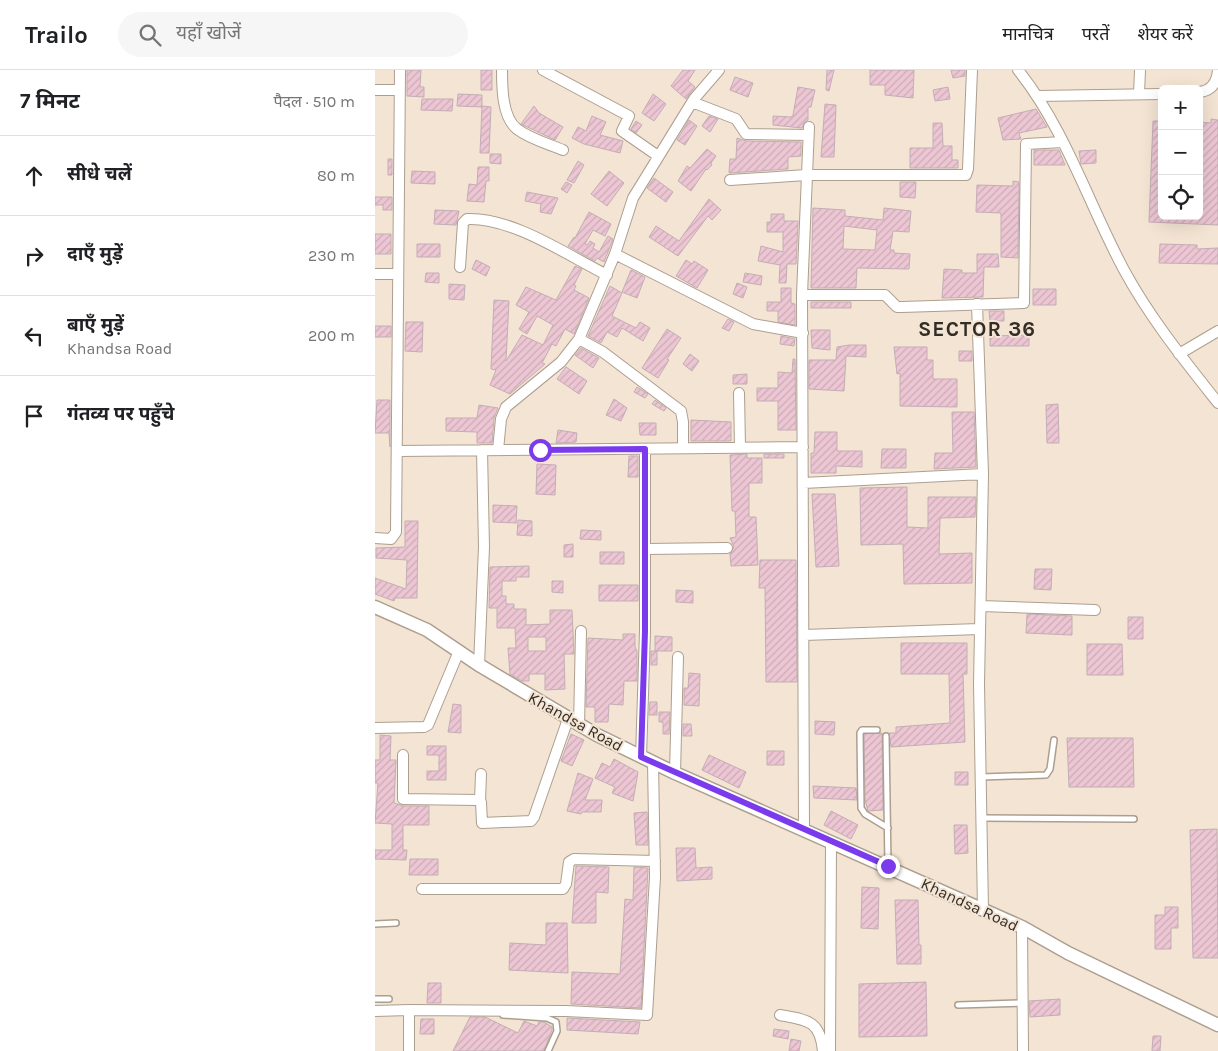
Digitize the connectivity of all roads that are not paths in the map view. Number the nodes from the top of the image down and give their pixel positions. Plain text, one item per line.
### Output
1 (400, 70) edge
2 (502, 70) edge
3 (543, 70) edge
4 (719, 70) edge
5 (972, 70) edge
6 (1018, 70) edge
7 (1140, 70) edge
8 (1217, 77) edge
9 (375, 90) edge
10 (400, 90) junction
11 (1203, 91) edge
12 (1139, 94) junction
13 (1158, 94) edge
14 (1038, 96) junction
15 (692, 102) junction
16 (1063, 142) junction
17 (563, 150) dead end
18 (658, 156) junction
19 (806, 174) junction
20 (731, 180) dead end
21 (615, 254) junction
22 (460, 267) dead end
23 (375, 274) edge
24 (397, 274) junction
25 (607, 275) junction
26 (802, 295) junction
27 (977, 304) junction
28 (1218, 331) edge
29 (803, 333) junction
30 (579, 339) junction
31 (1179, 354) junction
32 (739, 393) dead end
33 (1218, 403) edge
34 (740, 446) junction
35 (683, 447) junction
36 (803, 447) junction
37 (645, 449) junction
38 (482, 450) junction
39 (498, 450) junction
40 (397, 451) junction
41 (983, 474) junction
42 (803, 483) junction
43 (375, 538) edge
44 (646, 548) junction
45 (727, 548) dead end
46 (981, 606) junction
47 (375, 607) edge
48 (1095, 610) dead end
49 (979, 629) junction
50 (581, 631) dead end
51 (804, 635) junction
52 (459, 651) junction
53 (678, 657) dead end
54 (479, 665) junction
55 (568, 719) junction
56 (579, 726) junction
57 (375, 728) edge
58 (877, 730) dead end
59 (886, 736) dead end
60 (1054, 740) dead end
61 (403, 755) dead end
62 (641, 757) junction
63 (653, 763) junction
64 (675, 773) junction
65 (481, 774) dead end
66 (981, 777) junction
67 (480, 801) junction
68 (982, 818) junction
69 (1134, 819) dead end
70 (889, 828) junction
71 (804, 830) junction
72 (831, 842) junction
73 (655, 861) junction
74 (888, 866) junction
75 (422, 889) dead end
76 (983, 910) junction
77 (397, 923) dead end
78 (375, 924) edge
79 (1022, 927) junction
80 (375, 999) edge
81 (389, 999) dead end
82 (1023, 1003) junction
83 (958, 1005) dead end
84 (409, 1010) junction
85 (375, 1012) edge
86 (502, 1015) dead end
87 (780, 1015) dead end
88 (1218, 1025) edge
89 (409, 1051) edge
90 (548, 1051) edge
91 (823, 1051) edge
92 (830, 1051) edge
93 (1023, 1051) edge

1 - 10 street
2 - 17 street
3 - 18 street
4 - 15 street
5 - 19 street
6 - 14 street
7 - 12 street
8 - 11 street
9 - 10 street
10 - 24 street
12 - 13 street
12 - 14 street
14 - 16 street
15 - 18 street
15 - 19 street
16 - 27 street
16 - 31 street
18 - 21 street
19 - 20 street
19 - 26 street
21 - 25 street
21 - 29 street
22 - 25 street
23 - 24 street
24 - 40 street
25 - 30 street
26 - 27 street
26 - 29 street
27 - 41 street
28 - 31 street
29 - 36 street
30 - 35 street
30 - 39 street
31 - 33 street
32 - 34 street
34 - 35 street
34 - 36 street
35 - 37 street
36 - 42 street
37 - 39 street
37 - 44 street
38 - 39 street
38 - 40 street
38 - 54 street
40 - 43 street
41 - 42 street
41 - 46 street
42 - 51 street
44 - 45 street
44 - 62 street
46 - 48 street
46 - 49 street
47 - 52 street, Khandsa Road
49 - 51 street
49 - 66 street
50 - 56 street
51 - 71 street
52 - 54 street, Khandsa Road
52 - 57 street
53 - 64 street
54 - 55 street, Khandsa Road
55 - 56 street, Khandsa Road
55 - 67 street
56 - 62 street, Khandsa Road
58 - 70 lane
59 - 70 lane
60 - 66 lane
61 - 67 street
62 - 63 street, Khandsa Road
63 - 64 street, Khandsa Road
63 - 73 street
64 - 71 street, Khandsa Road
65 - 67 street
66 - 68 street
68 - 69 lane
68 - 76 street
70 - 74 lane
71 - 72 street, Khandsa Road
72 - 74 street, Khandsa Road
72 - 92 street
73 - 75 street
73 - 84 street
74 - 76 street, Khandsa Road
76 - 79 street, Khandsa Road
77 - 78 lane
79 - 82 street
79 - 88 street, Khandsa Road
80 - 81 lane
82 - 83 lane
82 - 93 street
84 - 85 street
84 - 89 street
86 - 90 lane
87 - 91 street

